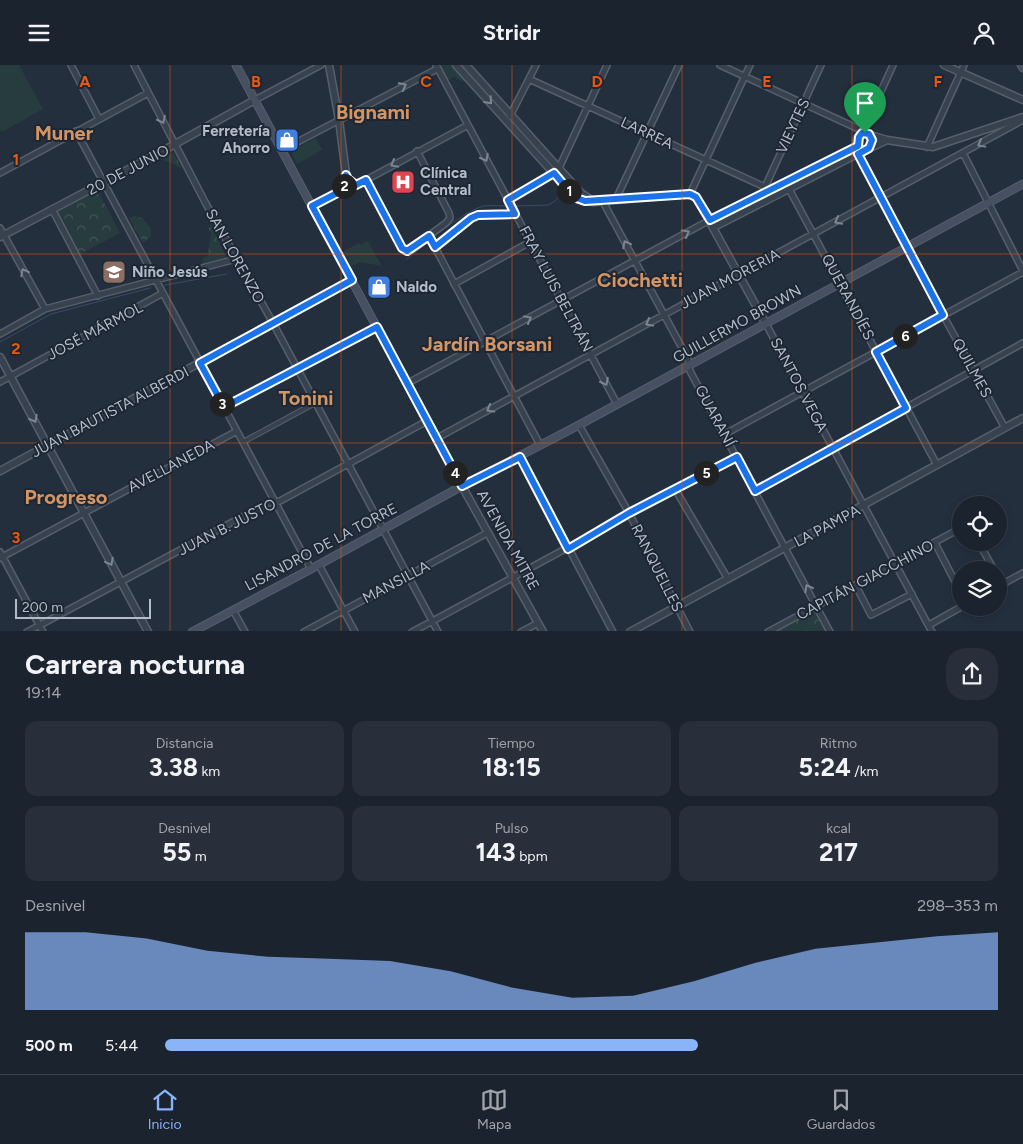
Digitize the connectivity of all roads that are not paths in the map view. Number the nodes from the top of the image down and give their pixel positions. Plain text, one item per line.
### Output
1 (71, 65) edge
2 (134, 65) edge
3 (236, 65) edge
4 (321, 65) edge
5 (329, 65) edge
6 (456, 65) edge
7 (466, 65) edge
8 (536, 65) edge
9 (607, 65) edge
10 (679, 65) edge
11 (720, 65) edge
12 (750, 65) edge
13 (821, 65) edge
14 (893, 65) edge
15 (944, 65) edge
16 (964, 65) edge
17 (435, 66) edge
18 (960, 73) junction
19 (745, 76) junction
20 (529, 79) junction
21 (148, 93) junction
22 (255, 100) junction
23 (1023, 100) edge
24 (804, 103) junction
25 (588, 106) junction
26 (510, 115) junction
27 (99, 119) junction
28 (1023, 119) edge
29 (339, 120) junction
30 (506, 121) junction
31 (468, 125) junction
32 (76, 131) junction
33 (648, 133) junction
34 (866, 133) junction
35 (887, 140) junction
36 (174, 145) junction
37 (539, 146) junction
38 (927, 147) junction
39 (857, 149) junction
40 (867, 149) junction
41 (282, 150) junction
42 (417, 151) junction
43 (533, 151) junction
44 (963, 153) junction
45 (706, 161) junction
46 (556, 171) junction
47 (0, 173) edge
48 (346, 175) junction
49 (366, 180) junction
50 (104, 183) junction
51 (356, 185) junction
52 (787, 185) junction
53 (1023, 185) edge
54 (341, 191) junction
55 (768, 192) junction
56 (690, 194) junction
57 (882, 197) junction
58 (616, 199) junction
59 (508, 200) junction
60 (602, 200) junction
61 (989, 203) junction
62 (312, 206) junction
63 (52, 209) junction
64 (515, 214) junction
65 (710, 220) junction
66 (714, 227) junction
67 (0, 228) edge
68 (814, 233) junction
69 (2, 236) edge
70 (429, 236) junction
71 (530, 242) junction
72 (434, 245) junction
73 (908, 247) junction
74 (236, 259) junction
75 (635, 261) junction
76 (1023, 271) edge
77 (739, 274) junction
78 (352, 280) junction
79 (156, 281) junction
80 (840, 283) junction
81 (454, 284) junction
82 (163, 293) junction
83 (98, 296) junction
84 (561, 300) junction
85 (45, 309) junction
86 (664, 315) junction
87 (943, 315) junction
88 (273, 323) junction
89 (766, 323) junction
90 (377, 327) junction
91 (0, 334) edge
92 (486, 342) junction
93 (1023, 343) edge
94 (876, 352) junction
95 (591, 355) junction
96 (0, 357) edge
97 (200, 363) junction
98 (689, 366) junction
99 (296, 369) junction
100 (973, 371) junction
101 (10, 376) junction
102 (0, 382) edge
103 (408, 383) junction
104 (802, 392) junction
105 (514, 396) junction
106 (315, 403) junction
107 (617, 404) junction
108 (224, 407) junction
109 (906, 408) junction
110 (1023, 419) edge
111 (428, 421) junction
112 (580, 425) junction
113 (1005, 428) junction
114 (237, 431) junction
115 (725, 434) junction
116 (436, 438) junction
117 (243, 442) junction
118 (48, 445) junction
119 (540, 445) junction
120 (833, 449) junction
121 (520, 457) junction
122 (737, 457) junction
123 (349, 464) junction
124 (937, 465) junction
125 (0, 471) edge
126 (462, 486) junction
127 (675, 489) junction
128 (755, 491) junction
129 (274, 502) junction
130 (864, 506) junction
131 (84, 513) junction
132 (629, 513) junction
133 (384, 530) junction
134 (487, 533) junction
135 (952, 533) edge
136 (934, 543) junction
137 (786, 547) junction
138 (568, 549) junction
139 (1, 555) edge
140 (895, 564) junction
141 (319, 565) junction
142 (311, 569) junction
143 (1023, 573) edge
144 (409, 576) junction
145 (952, 576) edge
146 (512, 578) junction
147 (728, 579) junction
148 (1007, 580) edge
149 (121, 581) junction
150 (856, 586) junction
151 (912, 594) junction
152 (817, 605) junction
153 (677, 607) junction
154 (233, 610) junction
155 (343, 610) junction
156 (952, 612) edge
157 (432, 621) junction
158 (538, 623) junction
159 (39, 625) junction
160 (929, 625) junction
161 (27, 631) edge
162 (43, 631) edge
163 (148, 631) edge
164 (192, 631) edge
165 (245, 631) edge
166 (304, 631) edge
167 (355, 631) edge
168 (412, 631) edge
169 (438, 631) edge
170 (521, 631) edge
171 (543, 631) edge
172 (613, 631) edge
173 (630, 631) edge
174 (690, 631) edge
175 (768, 631) edge
176 (830, 631) edge
177 (932, 631) edge

1 - 27 street
2 - 21 street, SAN LORENZO
3 - 22 main road, AVENIDA MITRE
4 - 22 street
5 - 29 street
6 -> 30 street
7 - 26 street
8 - 20 street
9 - 25 street
10 - 33 street
11 - 19 street
12 - 19 street
13 - 24 street, VIEYTES
14 - 34 street
15 - 18 street
16 - 18 street
29 -> 17 street
17 - 31 street, FRAY LUIS BELTRÁN
18 - 23 street
18 - 38 street
19 - 24 street
19 - 45 street
20 - 25 street, LARREA
20 - 26 street
21 - 27 street
21 -> 36 street, SAN LORENZO
22 - 36 street, 20 DE JUNIO
22 - 41 main road, AVENIDA MITRE
24 - 34 street
24 - 55 street, VIEYTES
25 - 33 street, LARREA
25 - 46 street
26 - 30 street
26 - 37 street
27 - 32 street
28 - 38 street
28 -> 44 street, JUAN MORERIA
29 - 41 street
29 - 48 street
30 - 43 street
31 - 42 street
31 -> 59 street, FRAY LUIS BELTRÁN
32 - 47 street
32 - 50 street
33 - 45 street, LARREA
33 - 58 street
34 - 35 street
34 - 39 street
34 - 40 street
35 - 38 street
35 - 40 street
36 - 50 street, 20 DE JUNIO
36 - 74 street, SAN LORENZO
37 - 43 street
37 - 46 street
39 - 40 street
39 - 52 street
39 - 57 street, QUILMES
41 - 62 main road, AVENIDA MITRE
42 -> 49 street
42 - 70 street
43 - 46 street
44 - 57 street, JUAN MORERIA
44 - 61 street
45 - 55 street, LARREA
45 - 56 street
46 - 59 street
46 - 60 street
48 - 51 street
48 - 54 street
49 - 51 street
49 - 70 street
50 - 63 street, 20 DE JUNIO
50 - 79 street
51 - 54 street
52 - 55 street
52 - 68 street, QUERANDÍES
53 - 61 main road, GUILLERMO BROWN
54 - 62 street
55 - 65 street
55 - 66 street
56 - 58 street
56 - 65 street, SANTOS VEGA
57 -> 68 street, JUAN MORERIA
57 - 73 street, QUILMES
58 - 60 street
59 - 64 street, FRAY LUIS BELTRÁN
75 -> 60 street, GUARANÍ
61 - 73 main road, GUILLERMO BROWN
61 - 76 street
62 - 78 main road, AVENIDA MITRE
63 - 69 street, 20 DE JUNIO
63 - 83 street
64 - 71 street, FRAY LUIS BELTRÁN
64 - 72 street
65 - 66 street, SANTOS VEGA
75 -> 65 street
66 - 77 street, SANTOS VEGA
67 - 69 street
68 - 77 street, JUAN MORERIA
68 - 80 street, QUERANDÍES
85 -> 69 street
70 - 72 street
71 - 81 street
71 - 84 street, FRAY LUIS BELTRÁN
72 - 81 street
73 - 80 main road, GUILLERMO BROWN
73 - 87 street, QUILMES
74 - 79 street
74 - 88 street, SAN LORENZO
75 - 84 street
75 - 86 street, GUARANÍ
76 - 87 street
77 - 86 street, JUAN MORERIA
77 - 89 street, SANTOS VEGA
78 - 88 street, JUAN BAUTISTA ALBERDI
78 - 90 main road, AVENIDA MITRE
79 - 82 street
79 - 83 street
80 - 89 main road, GUILLERMO BROWN
80 - 94 street, QUERANDÍES
81 - 92 street
82 - 97 street
82 - 101 street, JOSÉ MÁRMOL
83 - 85 street
92 -> 84 street
84 - 95 street, FRAY LUIS BELTRÁN
85 - 91 street
86 -> 95 street, JUAN MORERIA
86 - 98 street, GUARANÍ
87 - 94 street
87 - 100 street, QUILMES
88 - 97 street, JUAN BAUTISTA ALBERDI
88 - 99 street, SAN LORENZO
89 - 98 main road, GUILLERMO BROWN
89 - 104 street, SANTOS VEGA
90 - 99 street
90 - 103 main road, AVENIDA MITRE
92 - 103 street
92 - 105 street
93 - 100 street
94 - 104 street
94 - 109 street, QUERANDÍES
95 - 105 street, JUAN MORERIA
95 -> 107 street, FRAY LUIS BELTRÁN
96 - 101 street
97 - 108 street
97 - 118 street, JUAN BAUTISTA ALBERDI
98 - 107 main road, GUILLERMO BROWN
98 - 115 street, GUARANÍ
99 - 106 street, SAN LORENZO
99 - 108 street
100 - 109 street
100 - 113 street, QUILMES
101 - 102 street, JOSÉ MÁRMOL
101 -> 118 street
103 - 111 main road, AVENIDA MITRE
104 - 115 street
104 - 120 street, SANTOS VEGA
105 -> 116 street, JUAN MORERIA
105 - 119 street
106 - 117 street
106 - 123 street, SAN LORENZO
107 - 112 main road, GUILLERMO BROWN
108 - 114 street
109 - 120 street
109 - 124 street, QUERANDÍES
110 - 113 street, LA PAMPA
111 - 116 main road, AVENIDA MITRE
111 - 123 street, JUAN B. JUSTO
112 - 119 main road, GUILLERMO BROWN
112 - 132 street, RANQUELLES
113 - 124 street, LA PAMPA
114 - 117 street
114 - 131 street, AVELLANEDA
115 - 122 street, GUARANÍ
116 - 126 main road, AVENIDA MITRE
117 - 129 street
118 - 125 street, JUAN BAUTISTA ALBERDI
118 - 131 street
119 - 121 main road, GUILLERMO BROWN
120 - 128 street
120 - 130 street, SANTOS VEGA
121 - 126 main road, GUILLERMO BROWN
121 - 138 street
122 - 127 street
122 - 128 street, GUARANÍ
123 - 129 street, JUAN B. JUSTO
123 - 133 street, SAN LORENZO
124 - 130 street, LA PAMPA
126 - 133 main road, LISANDRO DE LA TORRE
126 - 134 street, AVENIDA MITRE
127 - 132 street
127 - 147 street
128 - 137 street, GUARANÍ
129 - 142 street
129 - 149 street, JUAN B. JUSTO
130 - 137 street, LA PAMPA
130 - 140 street, SANTOS VEGA
131 - 139 street, AVELLANEDA
131 -> 149 street
132 - 138 street
132 - 153 street, RANQUELLES
133 - 141 main road, LISANDRO DE LA TORRE
133 - 144 street, SAN LORENZO
134 - 144 street, MANSILLA
134 - 146 street, AVENIDA MITRE
135 - 136 street, CAPITÁN GIACCHINO
136 - 140 street, CAPITÁN GIACCHINO
136 - 145 street
137 - 147 street, LA PAMPA
152 -> 137 street, GUARANÍ
138 - 146 street
138 - 172 street
139 - 159 street
140 - 150 street, CAPITÁN GIACCHINO
140 - 151 street, SANTOS VEGA
141 - 142 main road, LISANDRO DE LA TORRE
141 - 155 street
142 - 154 main road, LISANDRO DE LA TORRE
143 - 148 street
144 - 155 street, MANSILLA
144 - 157 street, SAN LORENZO
146 - 157 street
146 - 158 street, AVENIDA MITRE
147 - 153 street, LA PAMPA
149 - 159 street, JUAN B. JUSTO
149 - 163 street
150 - 151 street
150 - 152 street, CAPITÁN GIACCHINO
151 - 160 street, SANTOS VEGA
152 - 175 street, CAPITÁN GIACCHINO
152 - 176 street, GUARANÍ
153 - 173 street, LA PAMPA
153 - 174 street, RANQUELLES
154 - 164 main road, LISANDRO DE LA TORRE
154 - 165 street
155 - 166 street, MANSILLA
155 - 167 street
156 - 160 street
157 - 168 street
157 - 169 street, SAN LORENZO
158 - 170 street
158 - 171 street, AVENIDA MITRE
159 - 161 street, JUAN B. JUSTO
159 - 162 street
160 - 177 street, SANTOS VEGA

